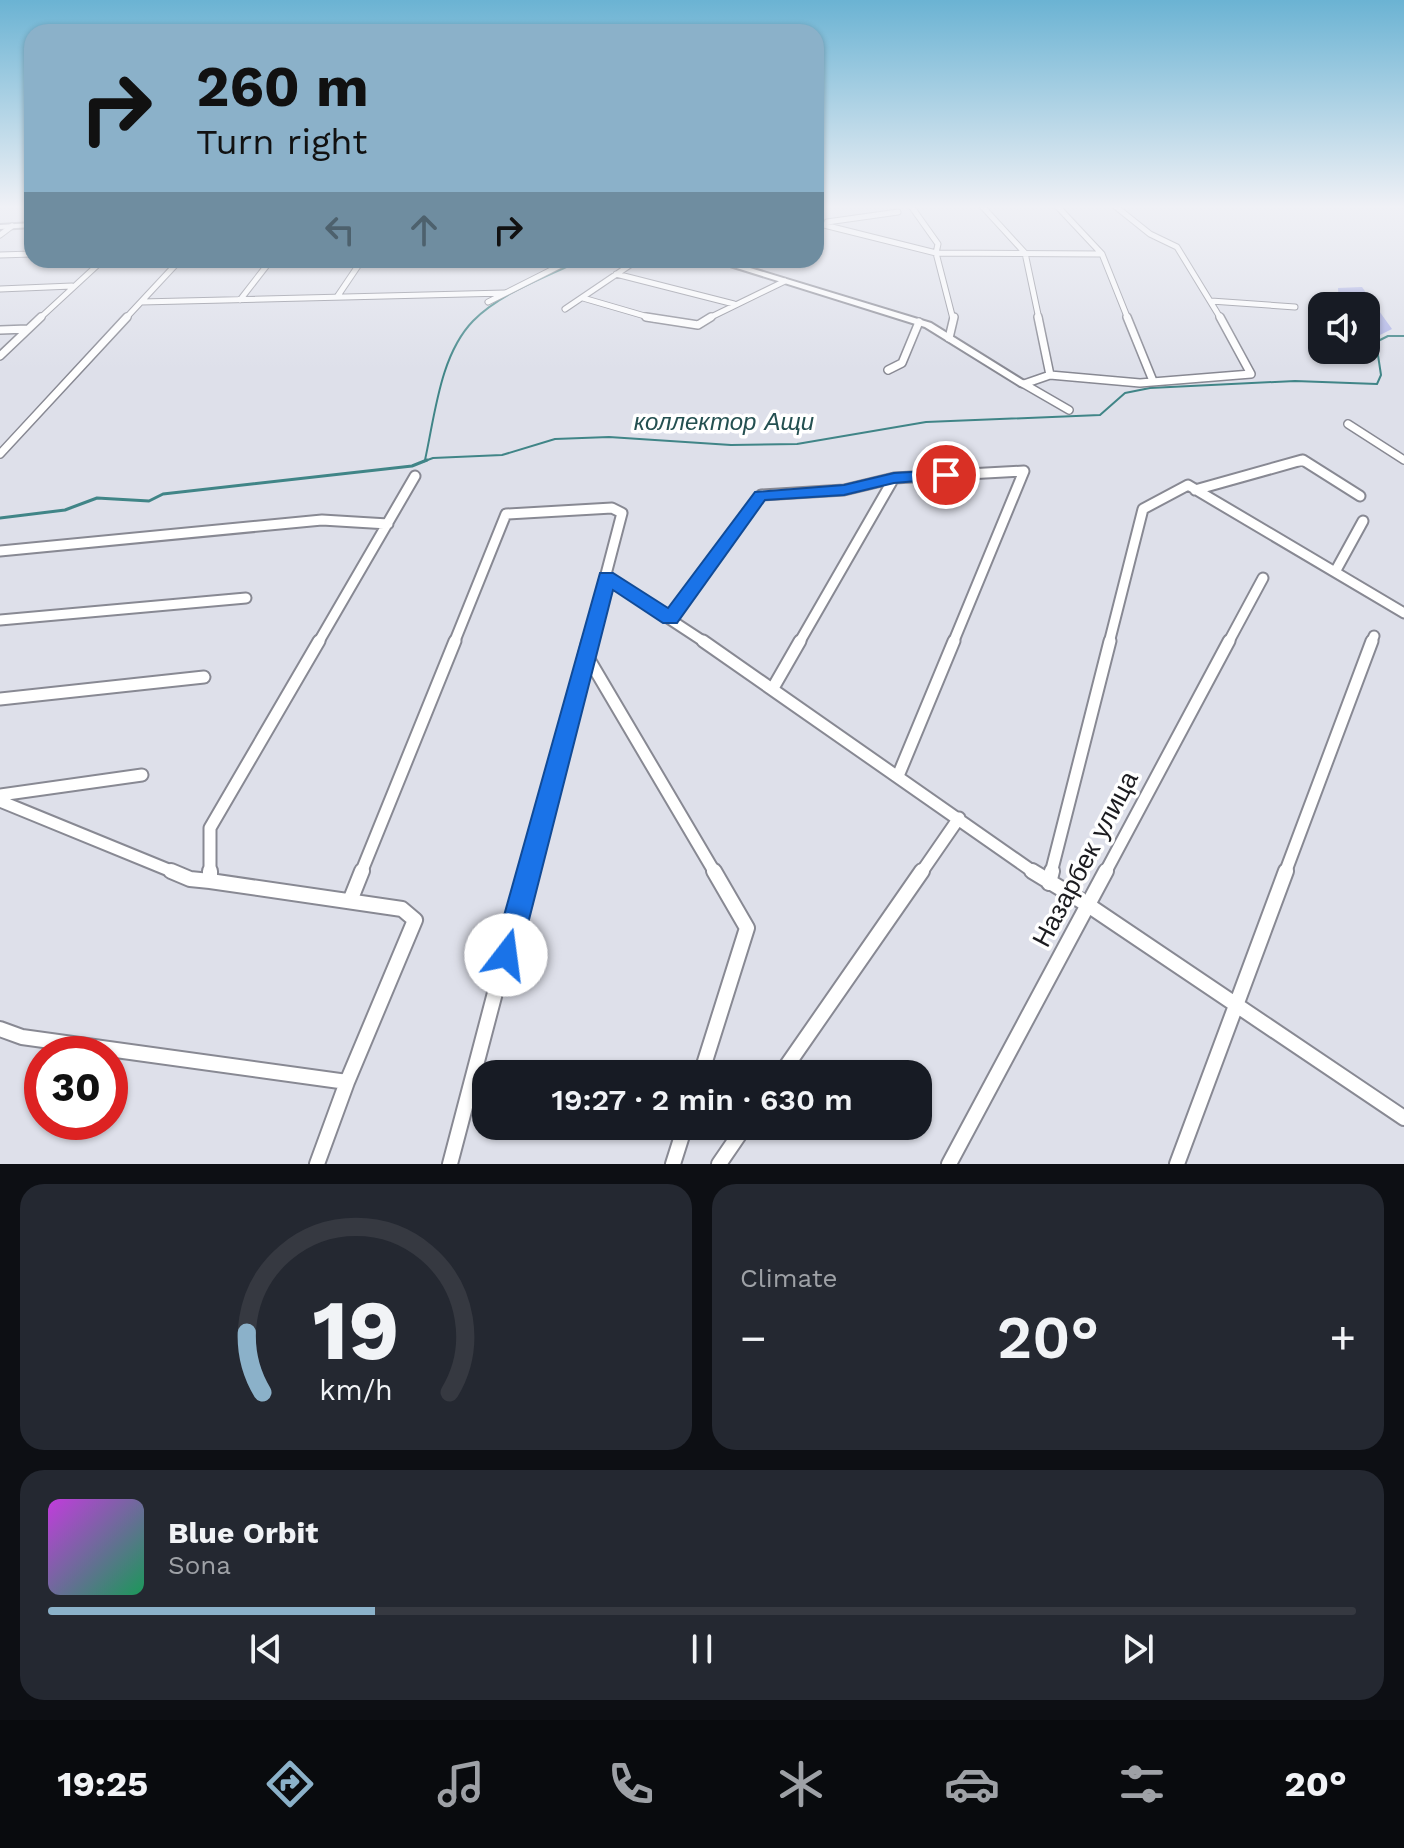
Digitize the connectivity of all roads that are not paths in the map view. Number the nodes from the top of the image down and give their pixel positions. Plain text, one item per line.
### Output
1 (938, 260) edge
2 (1026, 260) edge
3 (1105, 260) edge
4 (1185, 260) edge
5 (93, 268) edge
6 (173, 268) edge
7 (265, 268) edge
8 (357, 268) edge
9 (555, 268) edge
10 (625, 268) edge
11 (742, 268) edge
12 (616, 274) junction
13 (785, 281) junction
14 (72, 286) junction
15 (0, 289) edge
16 (505, 293) junction
17 (337, 297) junction
18 (583, 298) junction
19 (240, 300) junction
20 (1211, 301) junction
21 (141, 302) junction
22 (488, 302) dead end
23 (734, 304) junction
24 (1295, 307) dead end
25 (565, 309) dead end
26 (919, 322) junction
27 (28, 329) junction
28 (0, 330) edge
29 (949, 338) junction
30 (0, 356) edge
31 (888, 370) dead end
32 (1050, 375) junction
33 (1153, 381) junction
34 (1024, 384) junction
35 (1069, 410) dead end
36 (1348, 424) dead end
37 (0, 454) edge
38 (1404, 460) edge
39 (415, 476) dead end
40 (894, 478) junction
41 (1195, 490) junction
42 (1360, 496) dead end
43 (1363, 521) dead end
44 (388, 524) junction
45 (0, 551) edge
46 (1335, 572) junction
47 (607, 578) junction
48 (1263, 578) dead end
49 (246, 598) dead end
50 (1404, 613) edge
51 (670, 618) junction
52 (0, 620) edge
53 (1374, 636) dead end
54 (587, 656) junction
55 (204, 677) dead end
56 (773, 688) junction
57 (0, 699) edge
58 (142, 775) dead end
59 (898, 776) junction
60 (0, 798) edge
61 (959, 818) junction
62 (210, 881) junction
63 (1049, 883) junction
64 (350, 901) junction
65 (1088, 905) junction
66 (1237, 1005) junction
67 (0, 1029) edge
68 (705, 1060) edge
69 (791, 1060) edge
70 (347, 1082) junction
71 (1404, 1118) edge
72 (681, 1140) edge
73 (735, 1140) edge
74 (317, 1164) edge
75 (450, 1164) edge
76 (673, 1164) edge
77 (719, 1164) edge
78 (949, 1164) edge
79 (1177, 1164) edge

1 - 29 street
2 - 32 street
3 - 33 street
4 - 20 street
5 - 14 street
6 - 21 street
7 - 19 street
8 - 17 street
9 - 16 street
10 - 12 street
11 - 13 street
12 - 18 street
12 - 23 street
13 - 23 street
13 - 26 street
14 - 15 street
14 - 27 street
16 - 17 street
16 - 22 street
17 - 19 street
18 - 23 street
18 - 25 street
19 - 21 street
20 - 24 street
20 - 33 street
21 - 37 street
26 - 29 street
26 - 31 street
27 - 28 street
27 - 30 street
29 - 34 street
32 - 33 street
32 - 34 street
34 - 35 street
36 - 38 street
39 - 44 street
40 - 51 street
40 - 56 street
40 - 59 street
41 - 42 street
41 - 46 street
41 - 63 street
43 - 46 street
44 - 45 street
44 - 62 street
46 - 50 street
47 - 51 street
47 - 54 street
47 - 64 street
48 - 65 street, Назарбек улица
49 - 52 street
51 - 56 street
53 - 66 street
54 - 68 street
54 - 75 street
55 - 57 street
56 - 59 street
58 - 60 street
59 - 61 street
60 - 62 street
61 - 63 street
61 - 69 street
62 - 64 street
63 - 65 street
64 - 70 street
65 - 66 street
65 - 78 street, Назарбек улица
66 - 71 street
66 - 79 street
67 - 70 street
70 - 74 street
72 - 76 street
73 - 77 street

